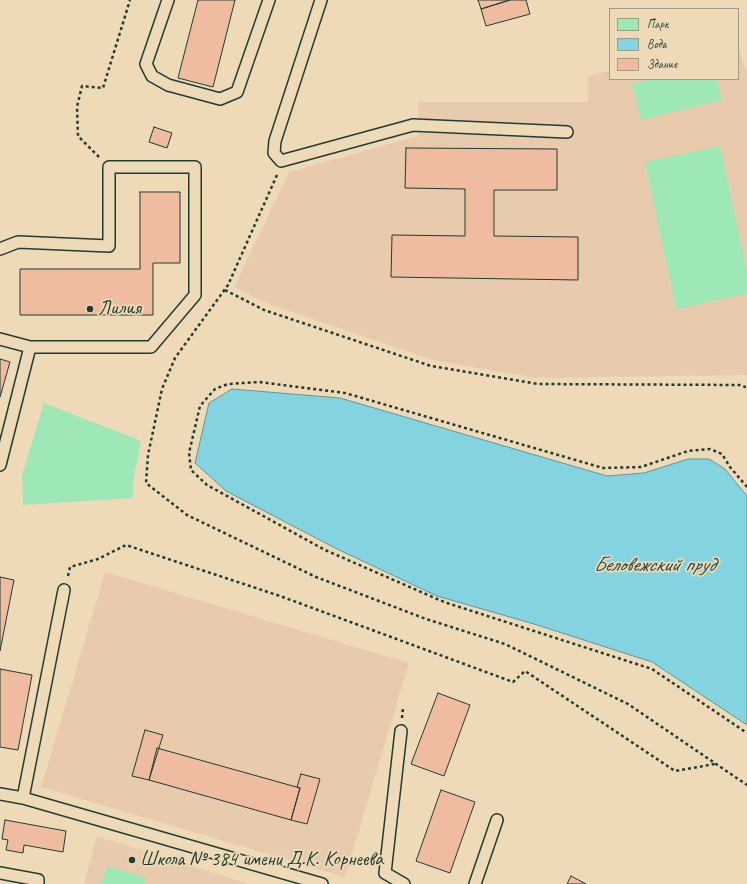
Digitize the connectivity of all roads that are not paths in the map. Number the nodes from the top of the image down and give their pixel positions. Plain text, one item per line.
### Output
1 (168, 0) edge
2 (269, 0) edge
3 (321, 0) edge
4 (567, 132) dead end
5 (0, 250) edge
6 (0, 339) edge
7 (30, 347) junction
8 (0, 465) edge
9 (64, 590) road end
10 (401, 731) dead end
11 (0, 794) edge
12 (22, 798) junction
13 (497, 820) dead end
14 (0, 873) edge
15 (38, 884) edge
16 (322, 884) edge
17 (404, 884) edge
18 (475, 884) edge

1 - 2 lane
3 - 4 lane
5 - 7 lane
6 - 7 lane
7 - 8 lane
9 - 12 lane
10 - 17 lane
11 - 12 lane
12 - 16 lane
13 - 18 lane
14 - 15 lane

